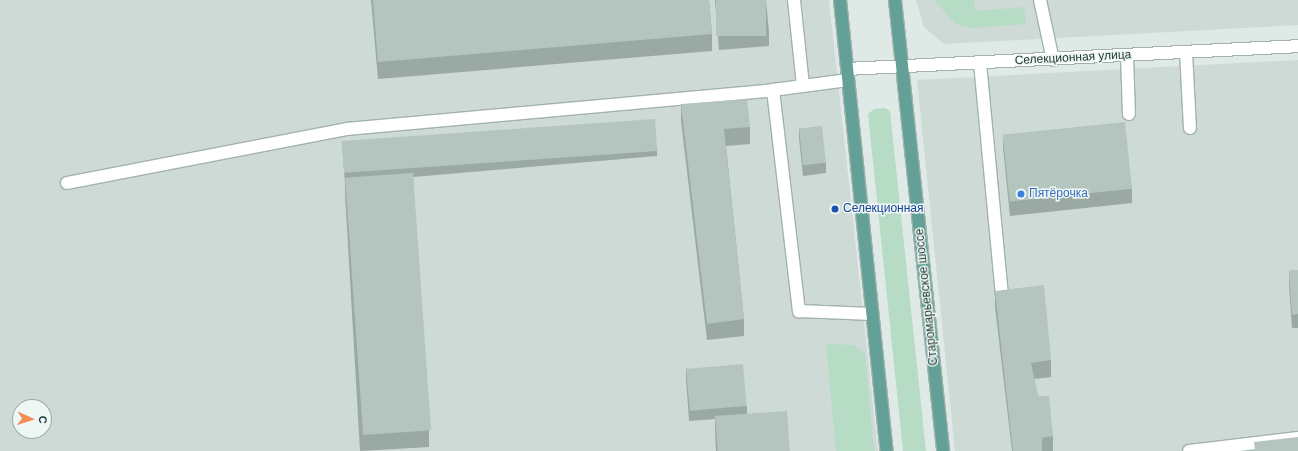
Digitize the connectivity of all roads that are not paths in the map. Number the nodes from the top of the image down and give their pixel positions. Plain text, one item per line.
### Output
1 (794, 0) edge
2 (840, 0) edge
3 (895, 0) edge
4 (1040, 0) edge
5 (1298, 46) edge
6 (1186, 52) junction
7 (1127, 56) junction
8 (1053, 60) junction
9 (980, 63) junction
10 (903, 65) junction
11 (848, 75) junction
12 (803, 86) junction
13 (773, 90) junction
14 (1129, 114) dead end
15 (1190, 128) dead end
16 (66, 183) dead end
17 (872, 314) junction
18 (1004, 316) edge
19 (1298, 438) edge
20 (1202, 450) edge
21 (886, 451) edge
22 (943, 451) edge
23 (1190, 451) edge

1 - 12 street
2 - 11 main road
3 - 10 main road, Старомарьевское шоссе
4 - 8 street
5 - 6 street, Селекционная улица
6 - 7 street, Селекционная улица
6 - 15 street
7 - 8 street, Селекционная улица
7 - 14 street
8 - 9 street, Селекционная улица
9 - 10 street, Селекционная улица
9 - 18 street
10 - 11 street, Селекционная улица
10 - 22 main road, Старомарьевское шоссе
11 - 12 street, Селекционная улица
11 - 17 main road
12 - 13 street, Селекционная улица
13 - 16 street, Селекционная улица
13 - 17 street
17 - 21 main road
19 - 20 street
20 - 23 street

